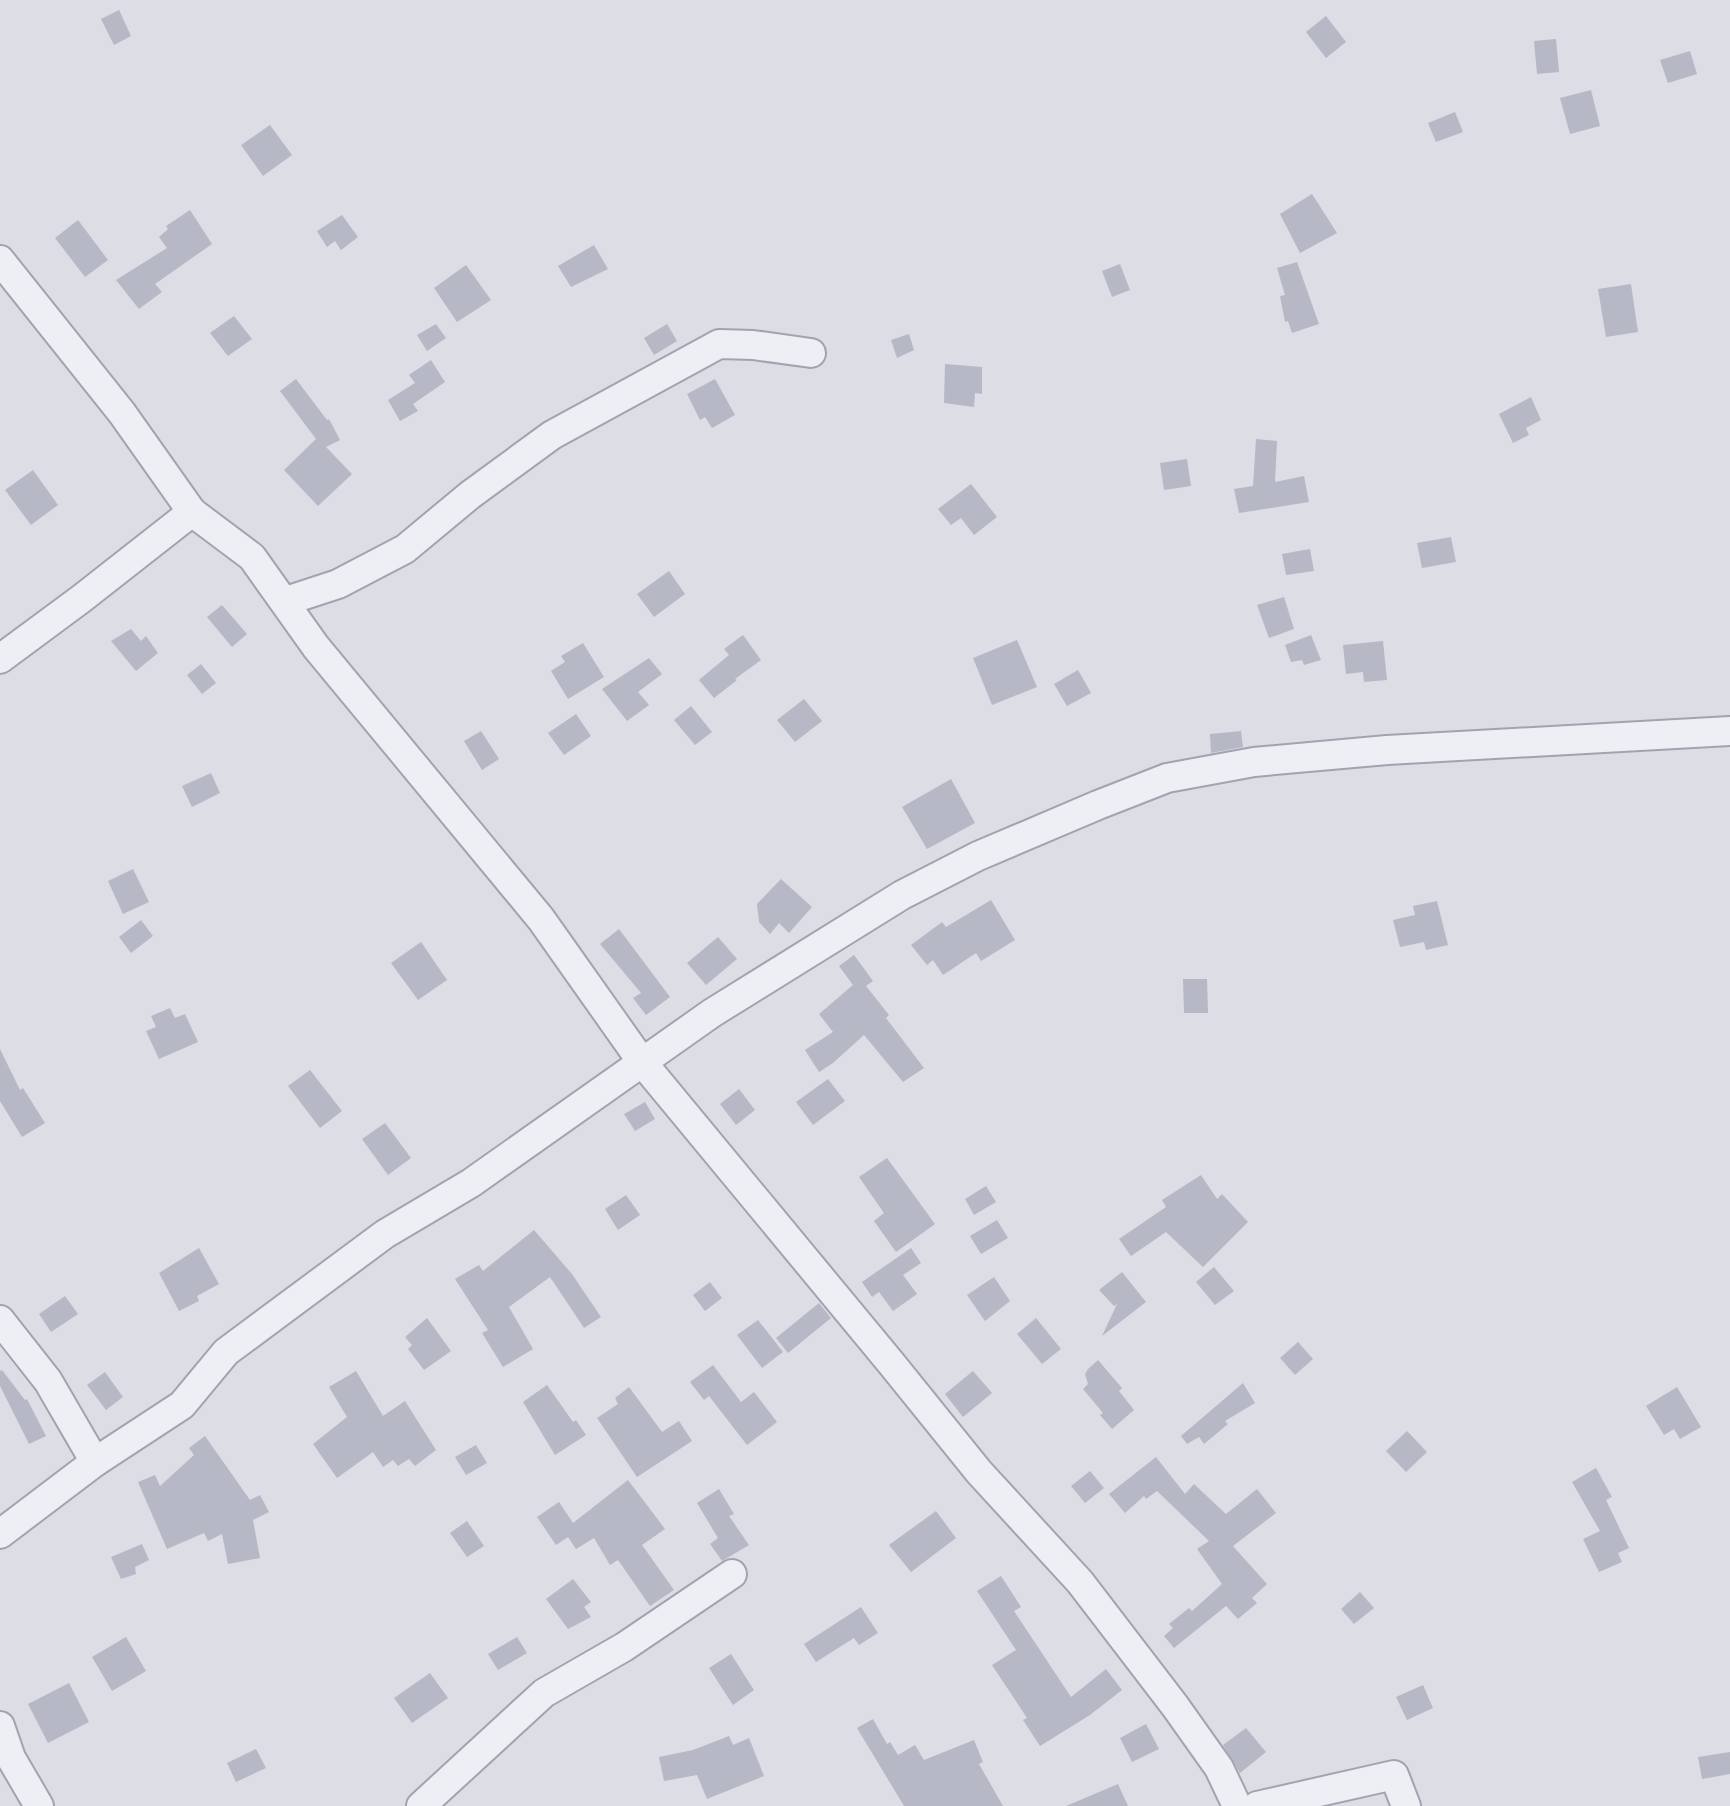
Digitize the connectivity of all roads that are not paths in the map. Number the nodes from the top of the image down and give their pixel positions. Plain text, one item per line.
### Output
1 (0, 260) edge
2 (811, 353) dead end
3 (192, 512) junction
4 (286, 601) junction
5 (0, 659) edge
6 (1730, 731) edge
7 (642, 1062) junction
8 (0, 1320) edge
9 (95, 1462) junction
10 (0, 1534) edge
11 (732, 1574) dead end
12 (0, 1727) edge
13 (39, 1806) edge
14 (421, 1806) edge
15 (1237, 1806) edge
16 (1257, 1806) edge
17 (1406, 1806) edge

1 - 3 street
2 - 4 street
3 - 4 street
3 - 5 street
4 - 7 street
6 - 7 street
7 - 9 street
7 - 15 street
8 - 9 street
9 - 10 street
11 - 14 street
12 - 13 street
16 - 17 street

